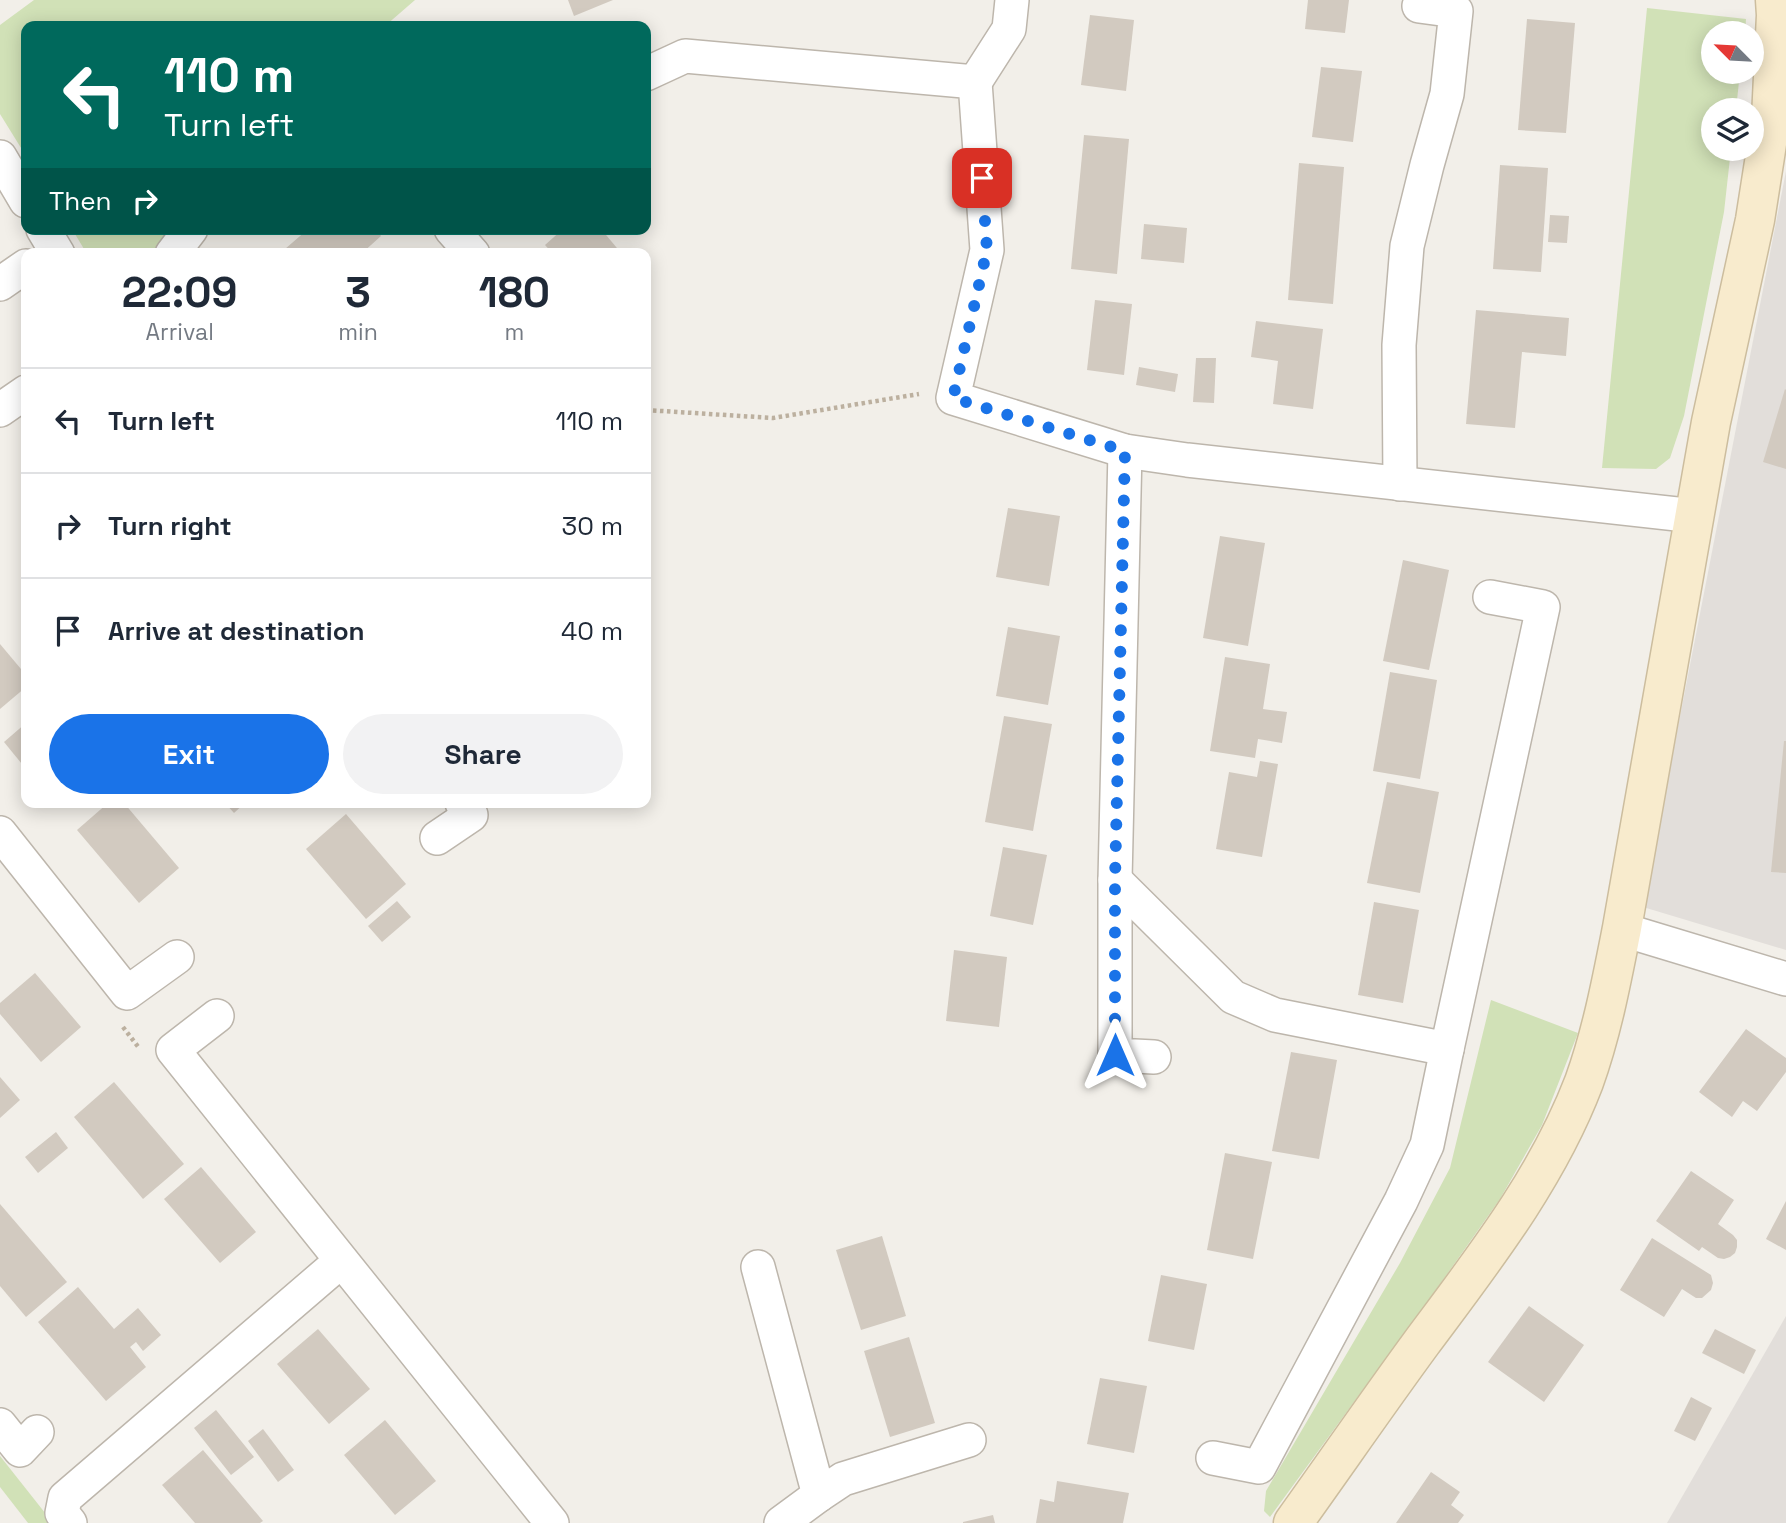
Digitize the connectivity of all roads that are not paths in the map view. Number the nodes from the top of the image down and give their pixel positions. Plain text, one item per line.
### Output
1 (1012, 0) edge
2 (1419, 6) dead end
3 (1779, 10) edge
4 (651, 72) edge
5 (975, 82) junction
6 (0, 157) edge
7 (21, 193) edge
8 (21, 269) edge
9 (0, 284) edge
10 (21, 396) edge
11 (0, 410) edge
12 (1125, 451) junction
13 (1400, 484) junction
14 (1695, 516) junction
15 (1490, 597) dead end
16 (466, 808) edge
17 (0, 833) edge
18 (437, 838) dead end
19 (1115, 880) junction
20 (1622, 928) junction
21 (177, 957) dead end
22 (1786, 979) edge
23 (217, 1016) dead end
24 (1447, 1049) junction
25 (1154, 1057) dead end
26 (341, 1261) junction
27 (758, 1267) dead end
28 (0, 1425) edge
29 (37, 1432) dead end
30 (969, 1440) dead end
31 (1213, 1458) dead end
32 (819, 1496) junction
33 (70, 1523) edge
34 (552, 1523) edge
35 (781, 1523) edge
36 (1293, 1523) edge

1 - 5 street
2 - 13 street
3 - 14 main road
4 - 5 street
5 - 12 street
6 - 7 street
8 - 9 street
10 - 11 street
12 - 13 street
12 - 19 street
13 - 14 street
14 - 20 main road
15 - 24 street
16 - 18 street
17 - 21 street
19 - 24 street
19 - 25 street
20 - 22 street
20 - 36 main road
23 - 26 street
24 - 31 street
26 - 33 street
26 - 34 street
27 - 32 street
28 - 29 street
30 - 32 street
32 - 35 street

